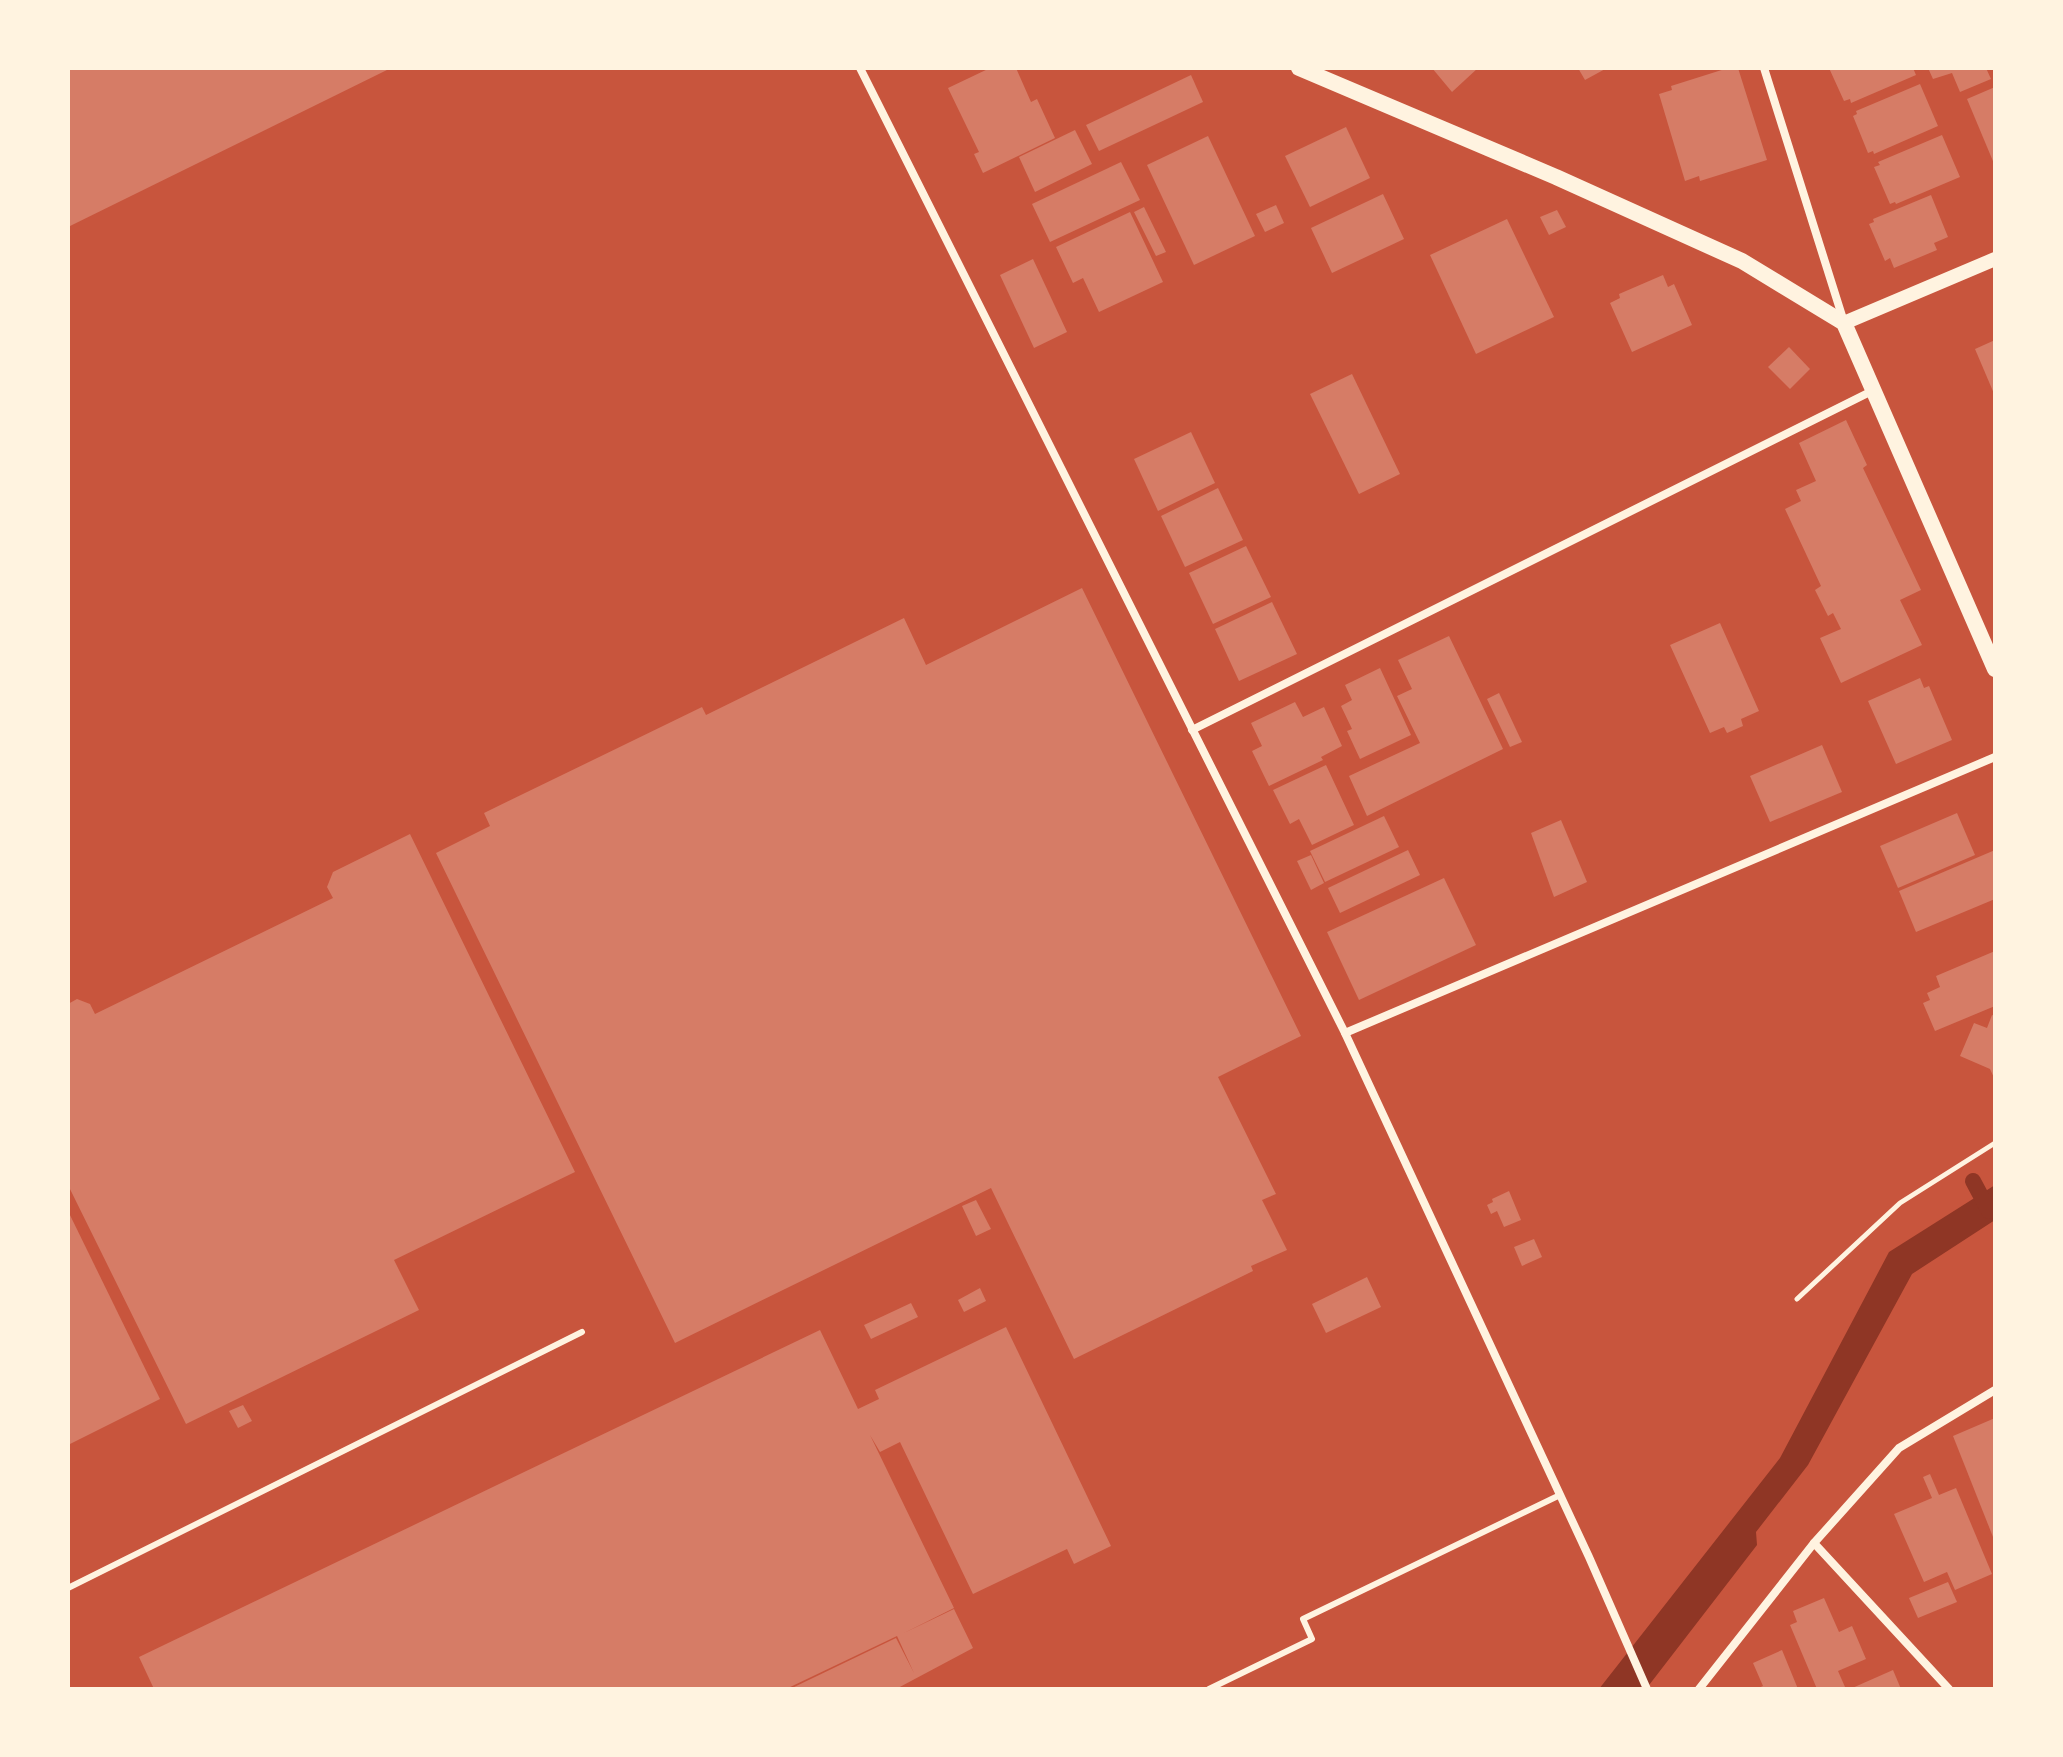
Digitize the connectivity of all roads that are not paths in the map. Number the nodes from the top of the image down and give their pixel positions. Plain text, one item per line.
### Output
1 (860, 68) edge
2 (1299, 68) edge
3 (1764, 68) edge
4 (1995, 259) edge
5 (1844, 323) junction
6 (1874, 390) junction
7 (1995, 669) edge
8 (1192, 730) junction
9 (1995, 757) edge
10 (1345, 1033) junction
11 (582, 1332) dead end
12 (1995, 1390) edge
13 (1560, 1495) junction
14 (1814, 1543) junction
15 (68, 1588) edge
16 (1209, 1689) edge
17 (1647, 1689) edge
18 (1699, 1689) edge
19 (1949, 1689) edge

1 - 8 street
2 - 5 main road
3 - 5 street
4 - 5 street
5 - 6 main road
6 - 7 main road
6 - 8 street
8 - 10 street
9 - 10 street
10 - 13 street
11 - 15 lane
12 - 14 street
13 - 16 lane
13 - 17 street
14 - 18 street
14 - 19 street

